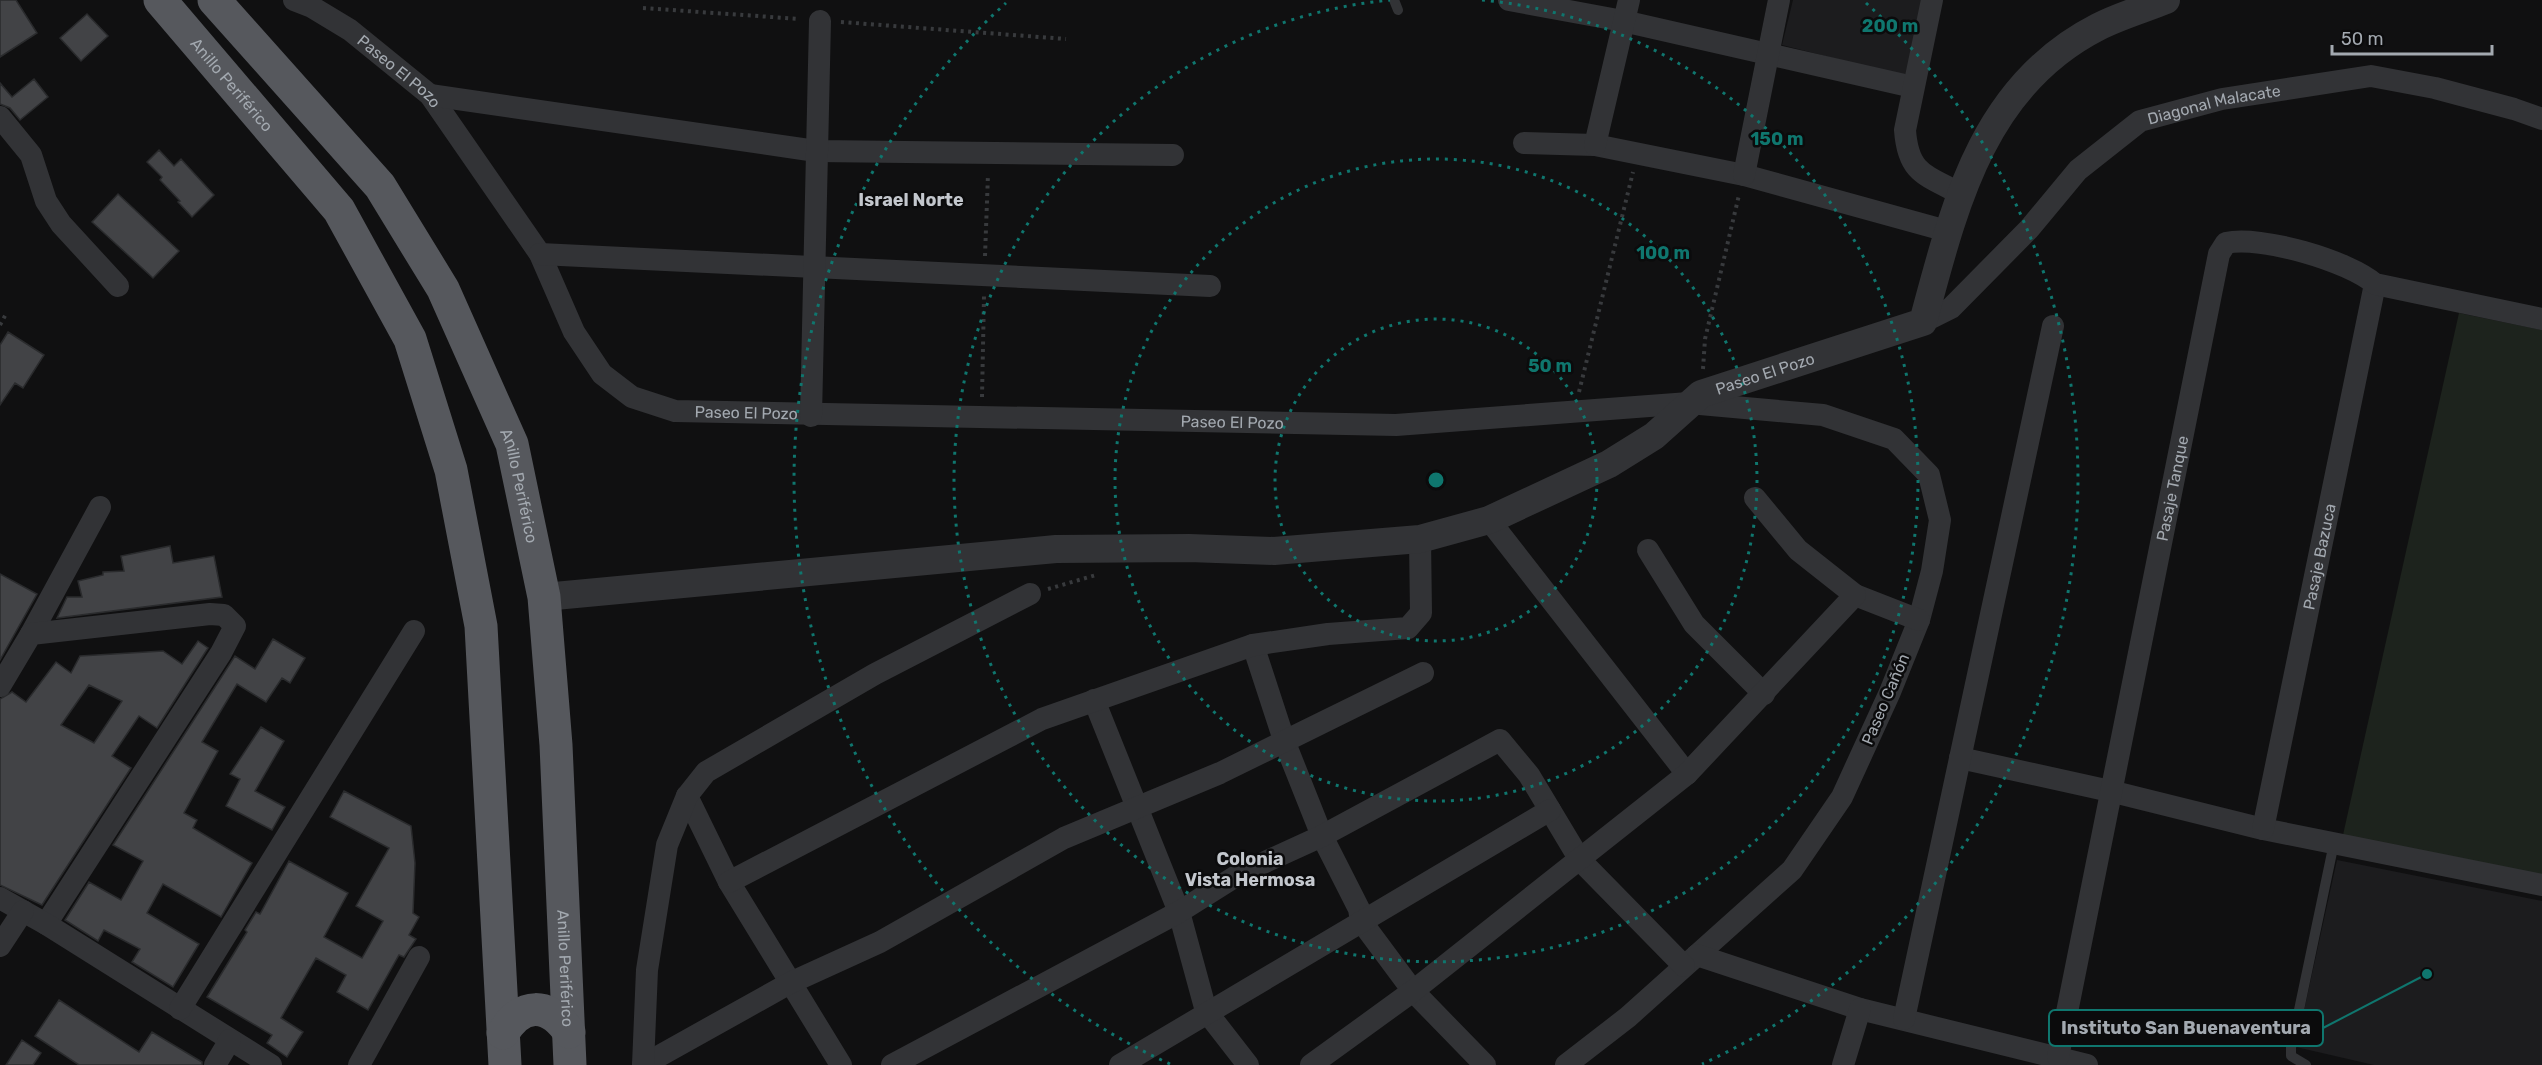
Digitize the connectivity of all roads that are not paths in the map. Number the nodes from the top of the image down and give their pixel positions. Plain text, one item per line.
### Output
1 (160, 0) edge
2 (214, 0) edge
3 (294, 0) edge
4 (1509, 0) edge
5 (1779, 0) edge
6 (1932, 0) edge
7 (2166, 0) edge
8 (1626, 10) edge
9 (820, 21) road end
10 (1770, 54) junction
11 (1913, 87) junction
12 (430, 95) junction
13 (0, 117) edge
14 (2542, 119) edge
15 (1524, 143) dead end
16 (1595, 145) junction
17 (816, 151) junction
18 (1173, 155) dead end
19 (1744, 175) junction
20 (1959, 193) junction
21 (1947, 231) junction
22 (540, 254) junction
23 (814, 266) junction
24 (2375, 284) junction
25 (118, 286) dead end
26 (1210, 286) dead end
27 (2542, 319) edge
28 (1923, 322) junction
29 (2053, 326) dead end
30 (1695, 399) junction
31 (811, 416) junction
32 (1755, 498) dead end
33 (100, 507) dead end
34 (1489, 520) junction
35 (1420, 539) junction
36 (1648, 550) dead end
37 (1030, 594) dead end
38 (1855, 595) junction
39 (544, 597) junction
40 (1919, 620) junction
41 (414, 631) dead end
42 (32, 634) junction
43 (1253, 645) junction
44 (1423, 673) dead end
45 (0, 686) edge
46 (1764, 694) junction
47 (1094, 700) junction
48 (1285, 743) junction
49 (1960, 758) junction
50 (1687, 774) junction
51 (2110, 790) junction
52 (687, 796) junction
53 (1136, 808) junction
54 (1550, 810) junction
55 (2263, 829) junction
56 (1322, 836) junction
57 (2334, 843) junction
58 (1580, 860) junction
59 (729, 882) junction
60 (2542, 885) edge
61 (0, 898) edge
62 (23, 911) junction
63 (1179, 912) junction
64 (1361, 921) junction
65 (46, 924) junction
66 (0, 946) edge
67 (419, 957) dead end
68 (1691, 961) junction
69 (790, 983) junction
70 (1413, 991) junction
71 (180, 1009) junction
72 (1860, 1009) junction
73 (1206, 1011) junction
74 (1904, 1019) junction
75 (568, 1032) junction
76 (503, 1033) junction
77 (231, 1040) junction
78 (2058, 1057) junction
79 (215, 1065) edge
80 (271, 1065) edge
81 (359, 1065) edge
82 (505, 1065) edge
83 (570, 1065) edge
84 (643, 1065) edge
85 (841, 1065) edge
86 (892, 1065) edge
87 (1120, 1065) edge
88 (1248, 1065) edge
89 (1311, 1065) edge
90 (1485, 1065) edge
91 (1566, 1065) edge
92 (1843, 1065) edge
93 (2087, 1065) edge
94 (2306, 1065) edge

1 - 76 highway, Anillo Periférico
2 - 39 highway, Anillo Periférico
3 - 12 street, Paseo El Pozo
4 - 8 street
5 - 10 street
6 - 11 street
7 - 20 street
8 - 10 street
8 - 16 street
9 - 17 street
10 - 11 street
10 - 19 street
11 - 20 street
12 - 17 street
12 - 22 street, Paseo El Pozo
13 - 25 street
14 - 28 street, Diagonal Malacate
15 - 16 street
16 - 19 street
17 - 18 street
17 - 23 street
19 - 21 street
20 - 21 street
21 - 28 street
22 - 23 street
22 - 31 street, Paseo El Pozo
23 - 26 street
23 - 31 street
24 - 27 street, Pasaje Tanque
24 - 51 street, Pasaje Tanque
24 - 55 street, Pasaje Bazuca
28 - 30 street, Paseo El Pozo
29 - 49 street
30 - 31 street, Paseo El Pozo
30 - 34 street
30 - 40 street, Paseo Cañón
32 - 38 street
33 - 42 street
34 - 35 street
34 - 50 street
35 - 39 street
35 - 43 street
36 - 46 street
37 - 52 street
38 - 40 street
38 - 46 street
39 - 75 highway, Anillo Periférico
40 - 68 street, Paseo Cañón
41 - 71 street
42 - 45 street
42 - 65 street
43 - 47 street
43 - 48 street
44 - 48 street
46 - 50 street
47 - 53 street
47 - 59 street
48 - 53 street
48 - 56 street
49 - 51 street
49 - 74 street
50 - 58 street
51 - 55 street
51 - 78 street, Pasaje Tanque
52 - 59 street
52 - 84 street
53 - 63 street
53 - 69 street
54 - 56 street
54 - 58 street
54 - 64 street
55 - 57 street
56 - 63 street
56 - 64 street
57 - 60 street
57 - 94 lane
58 - 68 street
58 - 70 street
59 - 69 street
61 - 62 street
62 - 65 street
62 - 66 street
63 - 73 street
63 - 86 street
64 - 70 street
64 - 73 street
65 - 71 street
67 - 81 street
68 - 72 street
68 - 91 street, Paseo Cañón
69 - 84 street
69 - 85 street
70 - 89 street
70 - 90 street
71 - 77 street
72 - 74 street
72 - 92 street
73 - 87 street
73 - 88 street
74 - 78 street
75 - 76 highway
75 - 83 highway, Anillo Periférico
76 - 82 highway, Anillo Periférico
77 - 79 street
77 - 80 street
78 - 93 street

